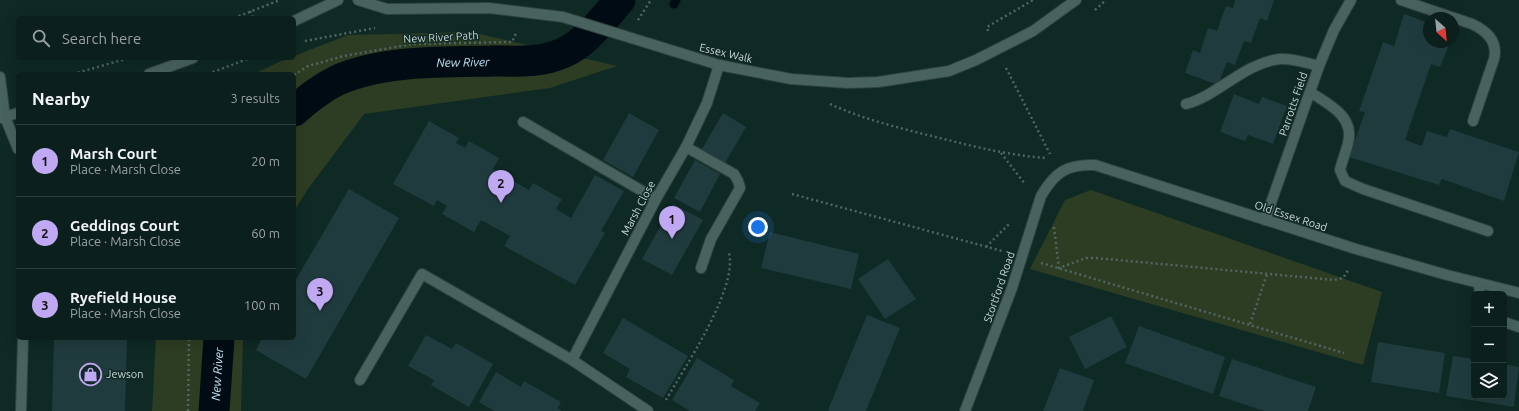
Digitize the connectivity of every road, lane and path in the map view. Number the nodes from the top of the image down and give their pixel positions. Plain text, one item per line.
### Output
1 (280, 0) edge
2 (338, 0) edge
3 (358, 0) edge
4 (1033, 0) edge
5 (1076, 0) edge
6 (1351, 0) edge
7 (1401, 0) edge
8 (490, 4) edge
9 (250, 11) junction
10 (524, 12) junction
11 (239, 16) edge
12 (252, 16) edge
13 (296, 20) edge
14 (991, 36) dead end
15 (122, 60) edge
16 (188, 60) edge
17 (245, 60) edge
18 (719, 65) junction
19 (1005, 65) dead end
20 (1319, 66) junction
21 (80, 72) edge
22 (154, 72) edge
23 (212, 72) edge
24 (296, 74) edge
25 (0, 77) edge
26 (1310, 92) junction
27 (824, 101) dead end
28 (1186, 104) dead end
29 (16, 114) edge
30 (2, 118) edge
31 (1473, 121) dead end
32 (523, 122) dead end
33 (16, 145) edge
34 (686, 147) junction
35 (1001, 153) junction
36 (1058, 173) joint
37 (792, 194) dead end
38 (656, 199) junction
39 (1038, 206) junction
40 (1014, 219) dead end
41 (1265, 220) junction
42 (1054, 221) dead end
43 (1488, 231) dead end
44 (714, 233) junction
45 (986, 247) junction
46 (1356, 249) junction
47 (1022, 257) junction
48 (701, 268) dead end
49 (1059, 268) junction
50 (1267, 274) junction
51 (1479, 284) junction
52 (1480, 291) edge
53 (1519, 293) edge
54 (1507, 323) edge
55 (1250, 324) junction
56 (1519, 326) edge
57 (23, 340) edge
58 (189, 340) edge
59 (1344, 353) dead end
60 (572, 360) junction
61 (360, 380) dead end
62 (663, 404) dead end
63 (21, 411) edge
64 (188, 411) edge
65 (648, 411) edge
66 (965, 411) edge

1 - 9 path
2 - 13 street
3 - 8 street, Essex Walk
4 - 14 path
5 - 18 street, Essex Walk
6 - 20 street, Parrotts Field
7 - 31 street
8 - 10 street, Essex Walk
9 - 11 path
9 - 12 path
10 - 18 street, Essex Walk
10 - 24 path, New River Path
15 - 21 path
16 - 22 street
17 - 23 path
18 - 34 street, Marsh Close
19 - 35 path
20 - 26 street, Parrotts Field
20 - 28 street
25 - 30 street
26 - 41 street, Parrotts Field
26 - 43 street
27 - 35 path
29 - 30 street
30 - 33 street
32 - 38 street
34 - 38 street, Marsh Close
34 - 44 street
35 - 39 path
36 - 39 street, Stortford Road
36 - 41 street, Old Essex Road
37 - 45 path
38 - 60 street, Marsh Close
39 - 47 street, Stortford Road
40 - 45 path
41 - 46 street, Old Essex Road
42 - 49 path
44 - 48 street
44 - 62 path
45 - 47 path
46 - 50 path
46 - 51 street, Old Essex Road
47 - 49 path
47 - 66 street, Stortford Road
49 - 50 path
49 - 55 path
50 - 55 path
51 - 52 street
51 - 53 street, Old Essex Road
54 - 56 street
55 - 59 path
57 - 63 street
58 - 64 path
60 - 61 street
60 - 65 street

